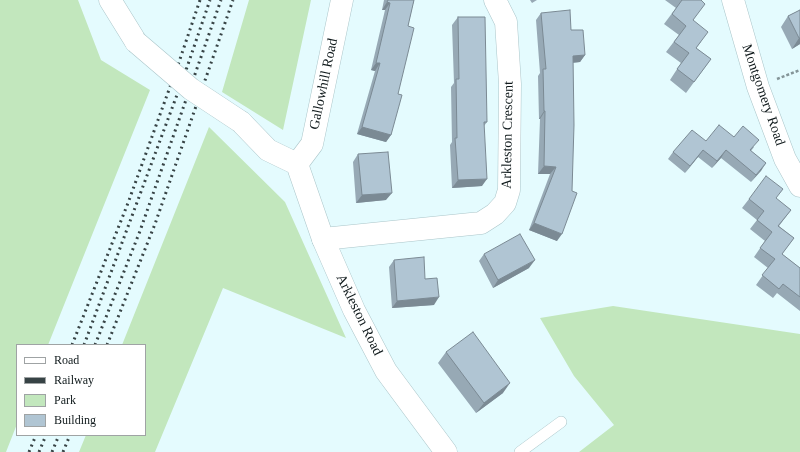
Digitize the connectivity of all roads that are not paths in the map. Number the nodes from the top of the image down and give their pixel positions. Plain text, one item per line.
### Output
1 (110, 0) edge
2 (342, 0) edge
3 (495, 0) edge
4 (733, 0) edge
5 (298, 164) junction
6 (800, 186) edge
7 (323, 239) junction
8 (561, 422) dead end
9 (446, 452) edge
10 (520, 452) edge

1 - 5 street, bridge
2 - 5 street, Gallowhill Road
3 - 7 street, Arkleston Crescent
4 - 6 street, Montgomery Road
5 - 7 street, Arkleston Road
7 - 9 street, Arkleston Road
8 - 10 lane

